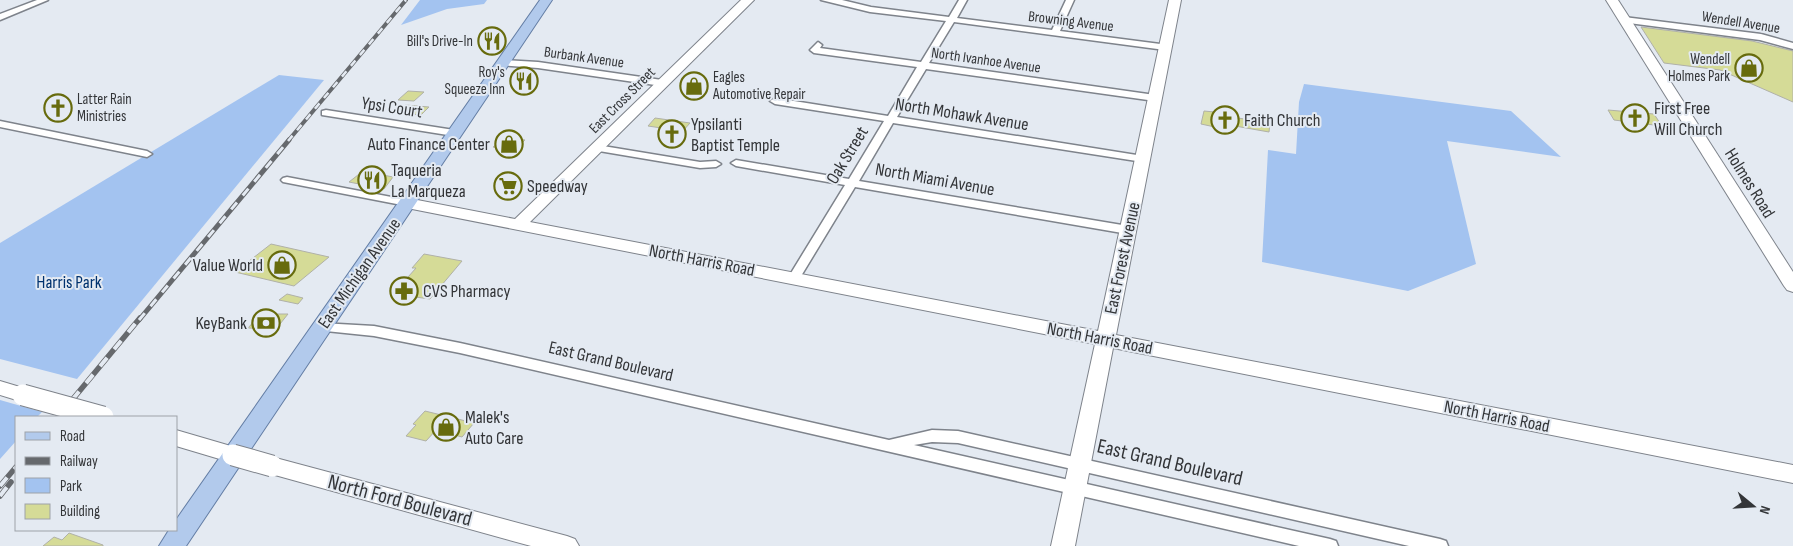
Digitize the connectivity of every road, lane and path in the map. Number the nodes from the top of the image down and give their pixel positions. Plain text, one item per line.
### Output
1 (44, 0) edge
2 (546, 0) edge
3 (748, 0) edge
4 (825, 0) edge
5 (963, 0) edge
6 (1070, 0) edge
7 (1175, 0) edge
8 (1612, 0) edge
9 (860, 2) edge
10 (0, 17) edge
11 (951, 20) junction
12 (1624, 20) junction
13 (1055, 33) junction
14 (1793, 46) edge
15 (1165, 47) junction
16 (814, 50) dead end
17 (502, 63) junction
18 (923, 66) junction
19 (662, 83) junction
20 (1155, 98) junction
21 (775, 101) dead end
22 (326, 113) dead end
23 (890, 120) junction
24 (0, 124) edge
25 (454, 133) junction
26 (597, 148) junction
27 (147, 154) dead end
28 (1143, 159) junction
29 (736, 163) dead end
30 (716, 164) dead end
31 (287, 180) dead end
32 (851, 183) junction
33 (407, 203) junction
34 (519, 224) junction
35 (1128, 230) junction
36 (794, 278) junction
37 (1793, 286) edge
38 (321, 328) junction
39 (1106, 339) junction
40 (0, 388) edge
41 (100, 416) edge
42 (178, 439) edge
43 (889, 445) junction
44 (1080, 462) junction
45 (1793, 474) edge
46 (1074, 488) junction
47 (172, 546) edge
48 (567, 546) edge
49 (1063, 546) edge
50 (1330, 546) edge
51 (1440, 546) edge

1 - 10 street
2 - 17 main road, East Michigan Avenue
3 - 19 street, East Cross Street
4 - 9 street, Browning Avenue
5 - 11 street, Oak Street
6 - 13 street
7 - 15 street, East Forest Avenue
8 - 12 street, Holmes Road
9 - 11 street, Browning Avenue
11 - 13 street, Browning Avenue
11 - 18 street, Oak Street
12 - 14 street, Wendell Avenue
12 - 37 street, Holmes Road
13 - 15 street, Browning Avenue
15 - 20 street, East Forest Avenue
16 - 18 street, North Ivanhoe Avenue
17 - 19 street, Burbank Avenue
17 - 25 main road, East Michigan Avenue
18 - 20 street, North Ivanhoe Avenue
18 - 23 street, Oak Street
19 - 26 street, East Cross Street
20 - 28 street, East Forest Avenue
21 - 23 street, North Mohawk Avenue
22 - 25 street, Ypsi Court
23 - 28 street, North Mohawk Avenue
23 - 32 street, Oak Street
24 - 27 street
25 - 33 main road, East Michigan Avenue
26 - 30 street
26 - 34 street, East Cross Street
28 - 35 street, East Forest Avenue
29 - 32 street, North Miami Avenue
31 - 33 street
32 - 35 street, North Miami Avenue
32 - 36 street, Oak Street
33 - 34 street, North Harris Road
33 - 38 main road, East Michigan Avenue
34 - 36 street, North Harris Road
35 - 39 street, East Forest Avenue
36 - 39 street, North Harris Road
38 - 43 street, East Grand Boulevard
38 - 47 main road, East Michigan Avenue
39 - 44 street, East Forest Avenue
39 - 45 street, North Harris Road
40 - 41 street, bridge
42 - 48 street, North Ford Boulevard, bridge
43 - 44 street, East Grand Boulevard
43 - 46 street, East Grand Boulevard
44 - 46 street, East Forest Avenue
44 - 51 street, East Grand Boulevard
46 - 49 street, East Forest Avenue
46 - 50 street, East Grand Boulevard

